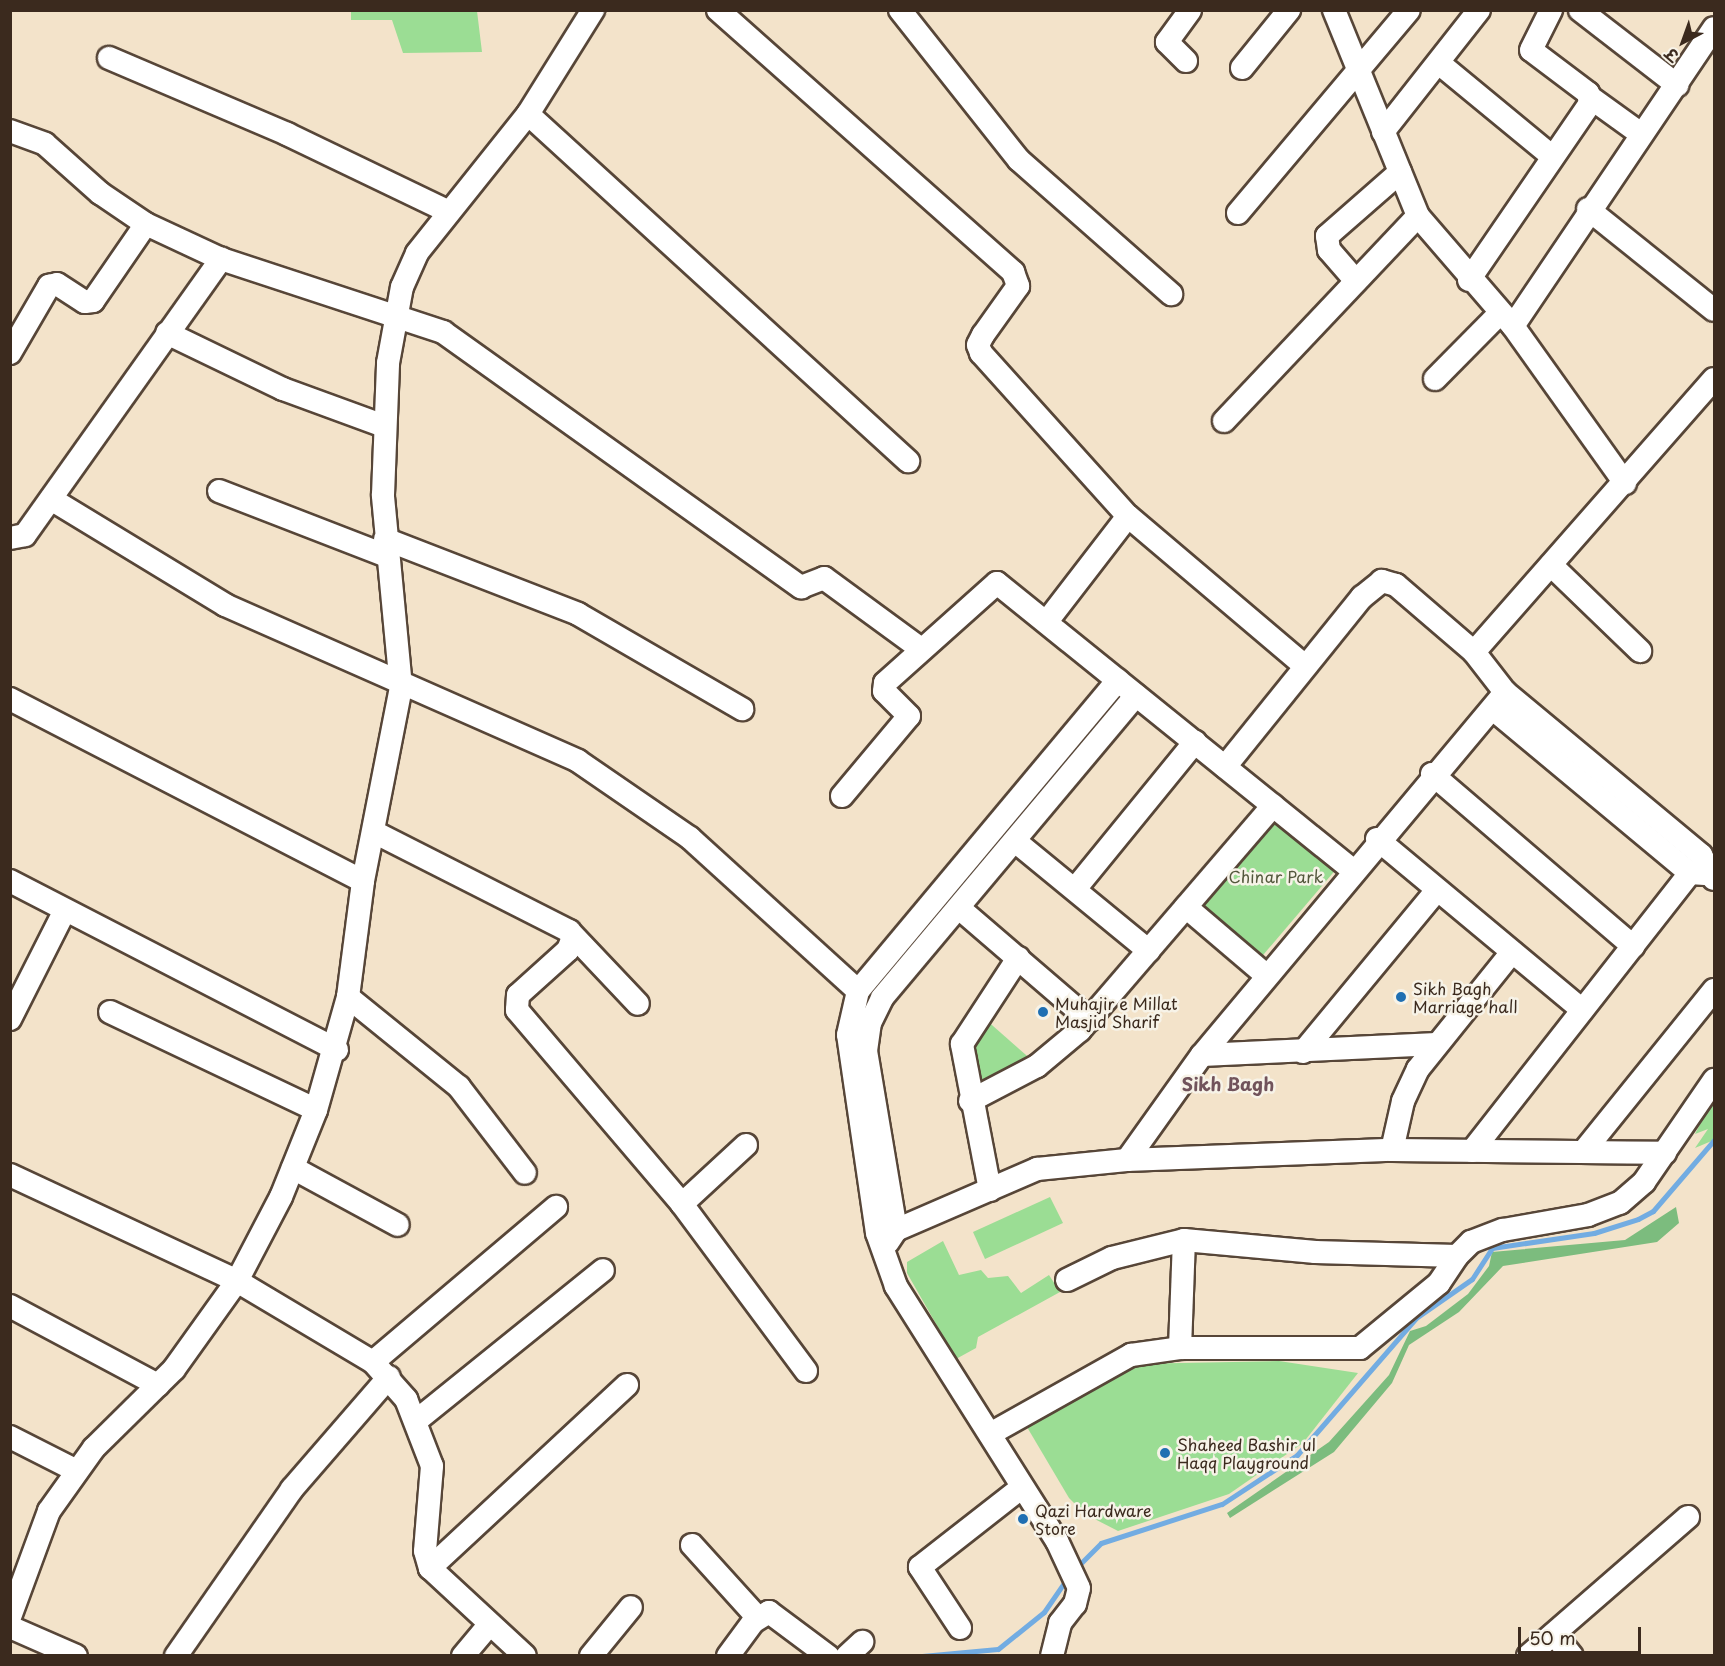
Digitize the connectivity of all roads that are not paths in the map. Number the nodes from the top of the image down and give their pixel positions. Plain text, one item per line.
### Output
1 (593, 10) edge
2 (718, 10) edge
3 (900, 10) edge
4 (1190, 10) edge
5 (1289, 10) edge
6 (1334, 10) edge
7 (1409, 10) edge
8 (1479, 10) edge
9 (1551, 10) edge
10 (1580, 10) edge
11 (1714, 28) edge
12 (109, 58) dead end
13 (1186, 61) dead end
14 (1440, 64) junction
15 (1242, 68) dead end
16 (1360, 73) junction
17 (1677, 85) junction
18 (1591, 98) junction
19 (528, 114) junction
20 (10, 131) edge
21 (1383, 132) junction
22 (1641, 134) junction
23 (1553, 157) junction
24 (1400, 172) junction
25 (1588, 209) junction
26 (447, 211) junction
27 (1238, 213) dead end
28 (1418, 216) junction
29 (146, 224) junction
30 (221, 259) junction
31 (1469, 280) junction
32 (1356, 281) junction
33 (1171, 294) dead end
34 (1714, 310) edge
35 (396, 318) junction
36 (1507, 320) junction
37 (167, 333) junction
38 (10, 353) edge
39 (1435, 379) dead end
40 (1714, 379) edge
41 (1224, 422) dead end
42 (384, 426) junction
43 (908, 461) dead end
44 (1626, 483) junction
45 (219, 492) dead end
46 (51, 499) junction
47 (1128, 516) junction
48 (10, 537) edge
49 (386, 548) junction
50 (1551, 565) junction
51 (1048, 620) junction
52 (921, 649) junction
53 (1640, 651) dead end
54 (1474, 652) junction
55 (1304, 665) junction
56 (1118, 680) junction
57 (401, 687) junction
58 (1136, 695) junction
59 (10, 699) edge
60 (1499, 701) junction
61 (742, 709) dead end
62 (1195, 742) junction
63 (1225, 766) junction
64 (1432, 774) junction
65 (842, 796) dead end
66 (1273, 806) junction
67 (375, 832) junction
68 (1377, 839) junction
69 (1015, 841) junction
70 (1353, 870) junction
71 (1705, 875) edge
72 (10, 881) edge
73 (363, 881) junction
74 (1075, 889) junction
75 (1437, 890) junction
76 (1186, 907) junction
77 (959, 908) junction
78 (65, 910) junction
79 (573, 937) junction
80 (1632, 946) junction
81 (1149, 951) junction
82 (1512, 952) junction
83 (1018, 958) junction
84 (1267, 976) junction
85 (1714, 990) edge
86 (858, 991) junction
87 (348, 997) junction
88 (638, 1004) dead end
89 (1582, 1010) junction
90 (111, 1012) dead end
91 (10, 1019) edge
92 (1089, 1020) junction
93 (1437, 1044) junction
94 (337, 1050) junction
95 (1303, 1052) junction
96 (1202, 1055) junction
97 (1714, 1080) edge
98 (970, 1101) junction
99 (316, 1110) junction
100 (746, 1145) dead end
101 (1392, 1150) junction
102 (1472, 1151) junction
103 (1584, 1151) junction
104 (1665, 1154) junction
105 (1127, 1160) junction
106 (293, 1168) junction
107 (525, 1173) dead end
108 (10, 1175) edge
109 (990, 1190) junction
110 (682, 1204) junction
111 (556, 1207) dead end
112 (398, 1225) dead end
113 (891, 1238) junction
114 (1184, 1240) junction
115 (1457, 1256) junction
116 (603, 1270) dead end
117 (1067, 1280) dead end
118 (237, 1281) junction
119 (10, 1306) edge
120 (1180, 1348) junction
121 (381, 1370) junction
122 (806, 1371) dead end
123 (158, 1385) junction
124 (627, 1385) dead end
125 (416, 1420) junction
126 (990, 1434) junction
127 (10, 1437) edge
128 (75, 1470) junction
129 (1021, 1488) junction
130 (1688, 1517) dead end
131 (692, 1545) dead end
132 (430, 1568) junction
133 (631, 1607) dead end
134 (10, 1617) edge
135 (758, 1618) junction
136 (489, 1625) junction
137 (10, 1627) edge
138 (960, 1628) dead end
139 (1554, 1634) junction
140 (76, 1656) edge
141 (176, 1656) edge
142 (463, 1656) edge
143 (525, 1656) edge
144 (591, 1656) edge
145 (728, 1656) edge
146 (828, 1656) edge
147 (1052, 1656) edge
148 (1528, 1656) edge
149 (1572, 1656) edge

1 - 19 street
2 - 47 street
3 - 33 street
4 - 13 street
5 - 15 street
6 - 16 street
7 - 16 street
8 - 14 street
9 - 18 street
10 - 17 street
11 - 17 street
12 - 26 street
14 - 21 street
14 - 23 street
16 - 21 street
16 - 27 street
17 - 22 street
18 - 22 street
18 - 23 street
19 - 26 street
19 - 43 street
20 - 29 street
21 - 24 street
22 - 25 street
23 - 31 street
24 - 28 street
24 - 32 street
25 - 34 street
25 - 36 street
26 - 35 street
28 - 31 street
28 - 32 street
29 - 30 street
29 - 38 street
30 - 35 street
30 - 37 street
31 - 36 street
32 - 41 street
35 - 42 street
35 - 52 street
36 - 39 street
36 - 44 street
37 - 42 street
37 - 46 street
40 - 44 street
42 - 49 street
44 - 50 street
45 - 49 street
46 - 48 street
46 - 57 street
47 - 51 street
47 - 55 street
49 - 57 street
49 - 61 street
50 - 53 street
50 - 54 street
51 - 52 street
51 - 56 street
52 - 65 street
54 - 55 street
54 - 60 street
55 - 63 street
56 - 58 street
56 - 86 street
57 - 67 street
57 - 86 street
58 - 62 street
58 - 69 street
59 - 73 street
60 - 64 street
60 - 71 street
62 - 63 street
62 - 74 street
63 - 66 street
64 - 68 street
64 - 80 street
66 - 70 street
66 - 76 street
67 - 73 street
67 - 79 street
68 - 70 street
68 - 75 street
69 - 74 street
69 - 77 street
70 - 84 street
71 - 80 street
72 - 78 street
73 - 87 street
74 - 81 street
75 - 82 street
75 - 95 street
76 - 81 street
76 - 84 street
77 - 83 street
77 - 113 street
78 - 91 street
78 - 94 street
79 - 88 street
79 - 110 street
80 - 89 street
81 - 92 street
82 - 89 street
82 - 93 street
83 - 92 street
83 - 98 street
84 - 96 street
85 - 103 street
86 - 113 street
87 - 94 street
87 - 107 street
89 - 102 street
90 - 99 street
92 - 98 street
93 - 95 street
93 - 101 street
94 - 99 street
95 - 96 street
96 - 105 street
97 - 104 street
98 - 109 street
99 - 106 street
100 - 110 street
101 - 102 street
101 - 105 street
102 - 103 street
103 - 104 street
104 - 115 street
105 - 109 street
106 - 112 street
106 - 118 street
108 - 118 street
109 - 113 street
110 - 122 street
111 - 121 street
113 - 126 street
114 - 115 street
114 - 117 street
114 - 120 street
115 - 120 street
116 - 125 street
118 - 121 street
118 - 123 street
119 - 123 street
120 - 126 street
121 - 125 street
121 - 141 street
123 - 128 street
124 - 132 street
125 - 132 street
126 - 129 street
127 - 128 street
128 - 134 street
129 - 138 street
129 - 147 street
130 - 139 street
131 - 135 street
132 - 136 street
133 - 144 street
135 - 145 street
135 - 146 street
136 - 142 street
136 - 143 street
137 - 140 street
139 - 148 street
139 - 149 street

